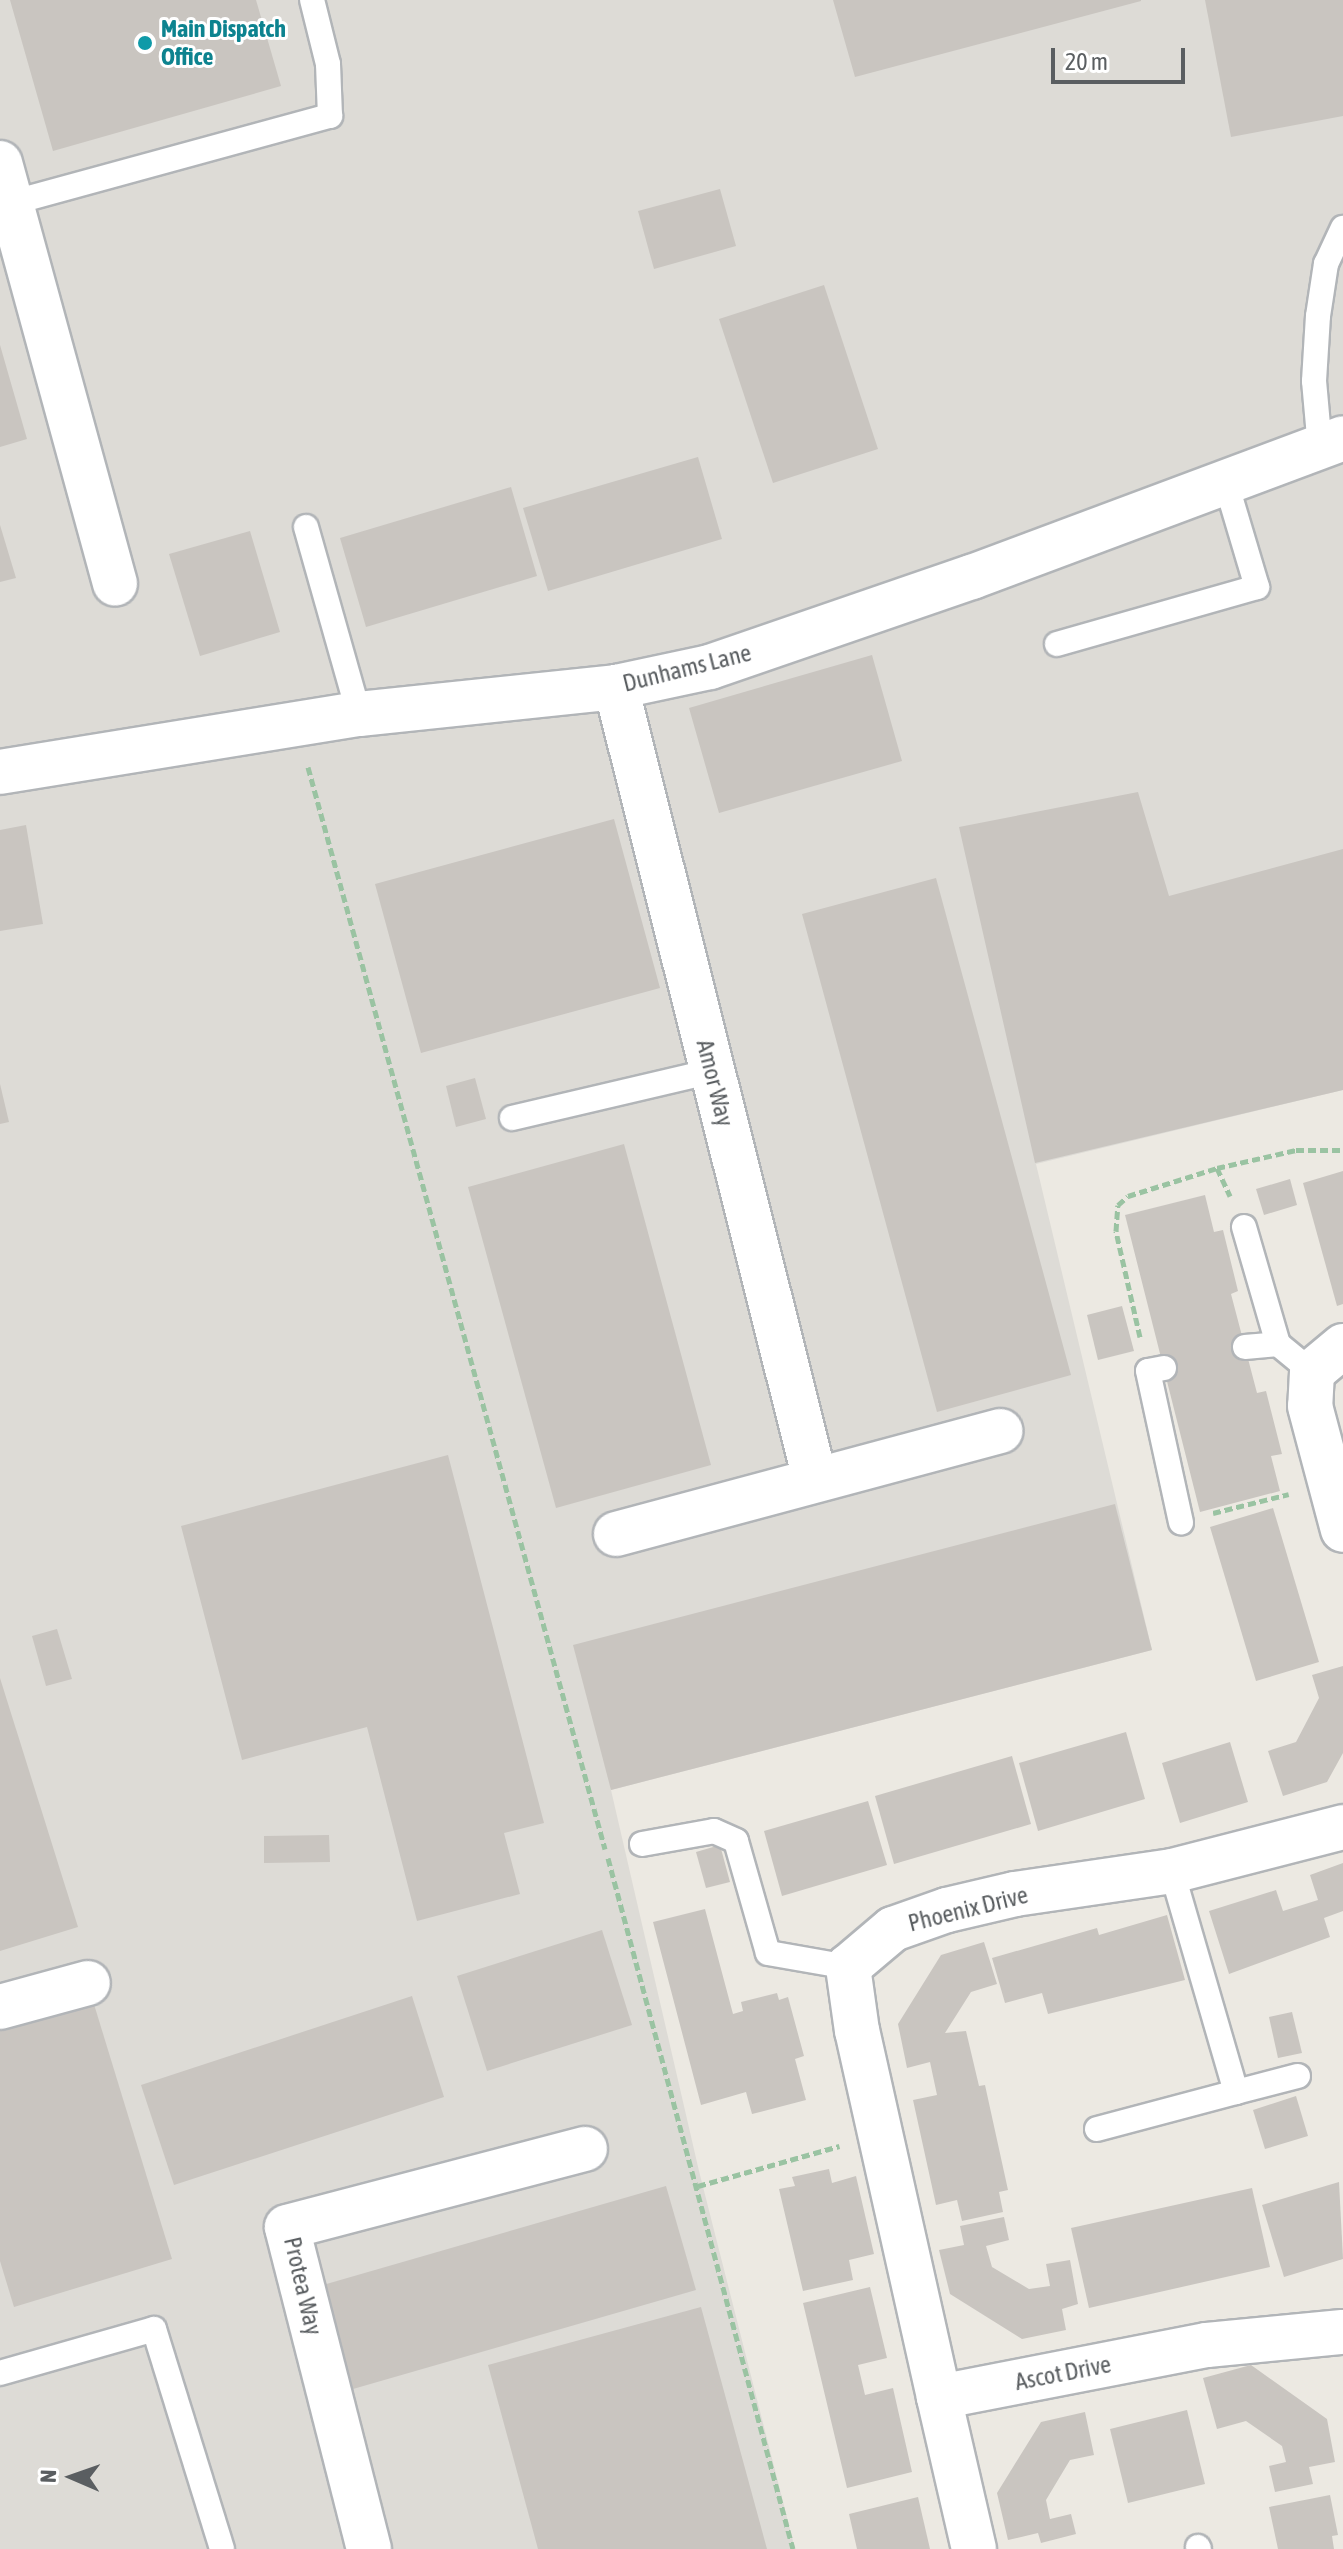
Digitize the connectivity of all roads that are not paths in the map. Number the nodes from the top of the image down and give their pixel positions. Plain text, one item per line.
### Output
1 (312, 0) edge
2 (5, 183) edge
3 (1343, 228) edge
4 (1332, 443) edge
5 (1226, 483) junction
6 (306, 527) dead end
7 (115, 584) dead end
8 (1057, 644) dead end
9 (616, 687) junction
10 (359, 714) junction
11 (0, 772) edge
12 (712, 1071) junction
13 (512, 1118) dead end
14 (1244, 1227) dead end
15 (1278, 1344) junction
16 (1245, 1347) dead end
17 (1328, 1359) edge
18 (1156, 1370) road end
19 (1000, 1431) dead end
20 (815, 1479) junction
21 (1181, 1522) road end
22 (1343, 1530) edge
23 (616, 1534) dead end
24 (1343, 1827) edge
25 (642, 1844) dead end
26 (1172, 1871) junction
27 (848, 1967) junction
28 (88, 1983) dead end
29 (0, 2007) edge
30 (1298, 2076) dead end
31 (1236, 2092) junction
32 (1097, 2129) dead end
33 (585, 2149) dead end
34 (1343, 2335) edge
35 (0, 2373) edge
36 (939, 2397) junction
37 (222, 2549) edge
38 (369, 2549) edge
39 (974, 2549) edge

1 - 2 lane
2 - 7 street
3 - 4 lane
4 - 5 street, Dunhams Lane
5 - 8 lane
5 - 9 street, Dunhams Lane
6 - 10 lane
9 - 10 street, Dunhams Lane
9 - 12 street, Amor Way
10 - 11 street, Dunhams Lane
12 - 13 lane
12 - 20 street, Amor Way
14 - 15 lane
15 - 16 lane
15 - 17 lane
17 - 22 street
18 - 21 lane
19 - 20 street
20 - 23 street
24 - 26 street, Phoenix Drive
25 - 27 lane
26 - 27 street, Phoenix Drive
26 - 31 lane
27 - 36 street
28 - 29 street
30 - 31 lane
31 - 32 lane
33 - 38 street, Protea Way
34 - 36 street, Ascot Drive
35 - 37 lane
36 - 39 street

